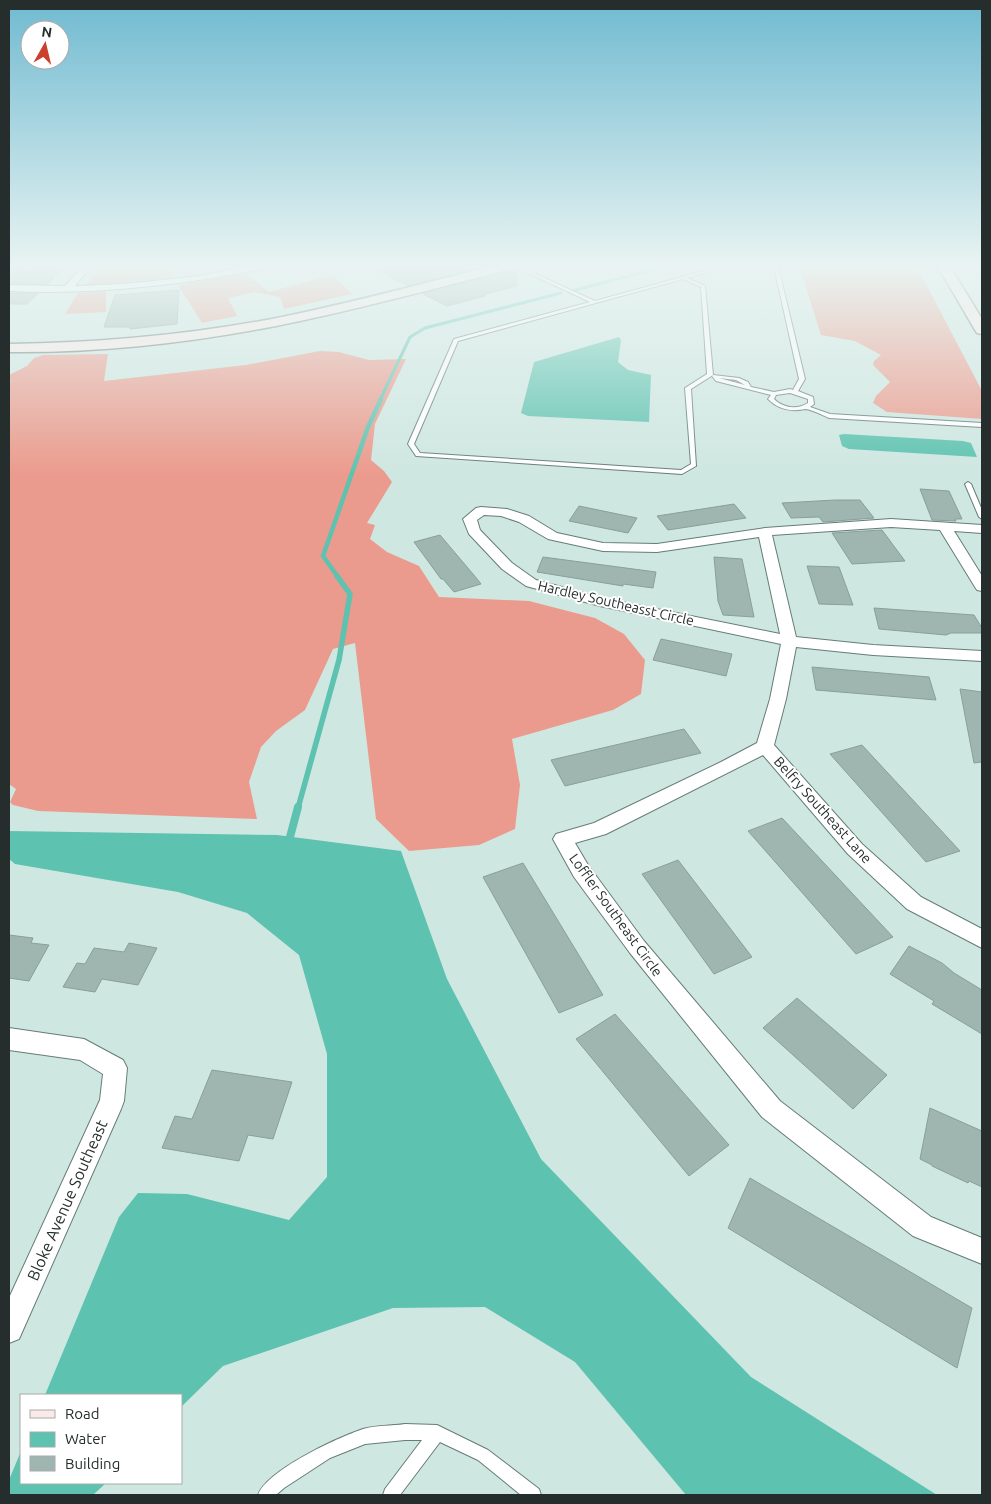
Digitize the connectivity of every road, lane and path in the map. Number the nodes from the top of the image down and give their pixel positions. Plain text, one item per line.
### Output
1 (196, 335) edge
2 (473, 335) edge
3 (708, 335) edge
4 (792, 335) edge
5 (9, 348) edge
6 (713, 376) junction
7 (795, 392) junction
8 (774, 394) junction
9 (806, 407) junction
10 (982, 425) edge
11 (968, 484) dead end
12 (982, 517) edge
13 (944, 526) junction
14 (982, 529) edge
15 (766, 532) junction
16 (982, 587) edge
17 (790, 641) junction
18 (982, 656) edge
19 (765, 746) junction
20 (982, 939) edge
21 (9, 1039) edge
22 (982, 1251) edge
23 (9, 1329) edge
24 (437, 1433) junction
25 (266, 1495) edge
26 (391, 1495) edge
27 (533, 1495) edge

1 - 5 street
2 - 6 lane
3 - 6 lane
4 - 7 lane
6 - 8 lane
7 - 8 lane
7 - 9 lane
8 - 9 lane
9 - 10 lane
11 - 12 lane
13 - 14 street, Hardley Southeasst Circle
13 - 15 street, Hardley Southeasst Circle
13 - 16 street
15 - 17 street
15 - 17 street, Hardley Southeasst Circle
17 - 18 street, Hardley Southeasst Circle
17 - 19 street
19 - 20 street, Belfry Southeast Lane
19 - 22 street, Loffler Southeast Circle
21 - 23 street, Bloke Avenue Southeast
24 - 25 lane
24 - 26 lane
24 - 27 lane

